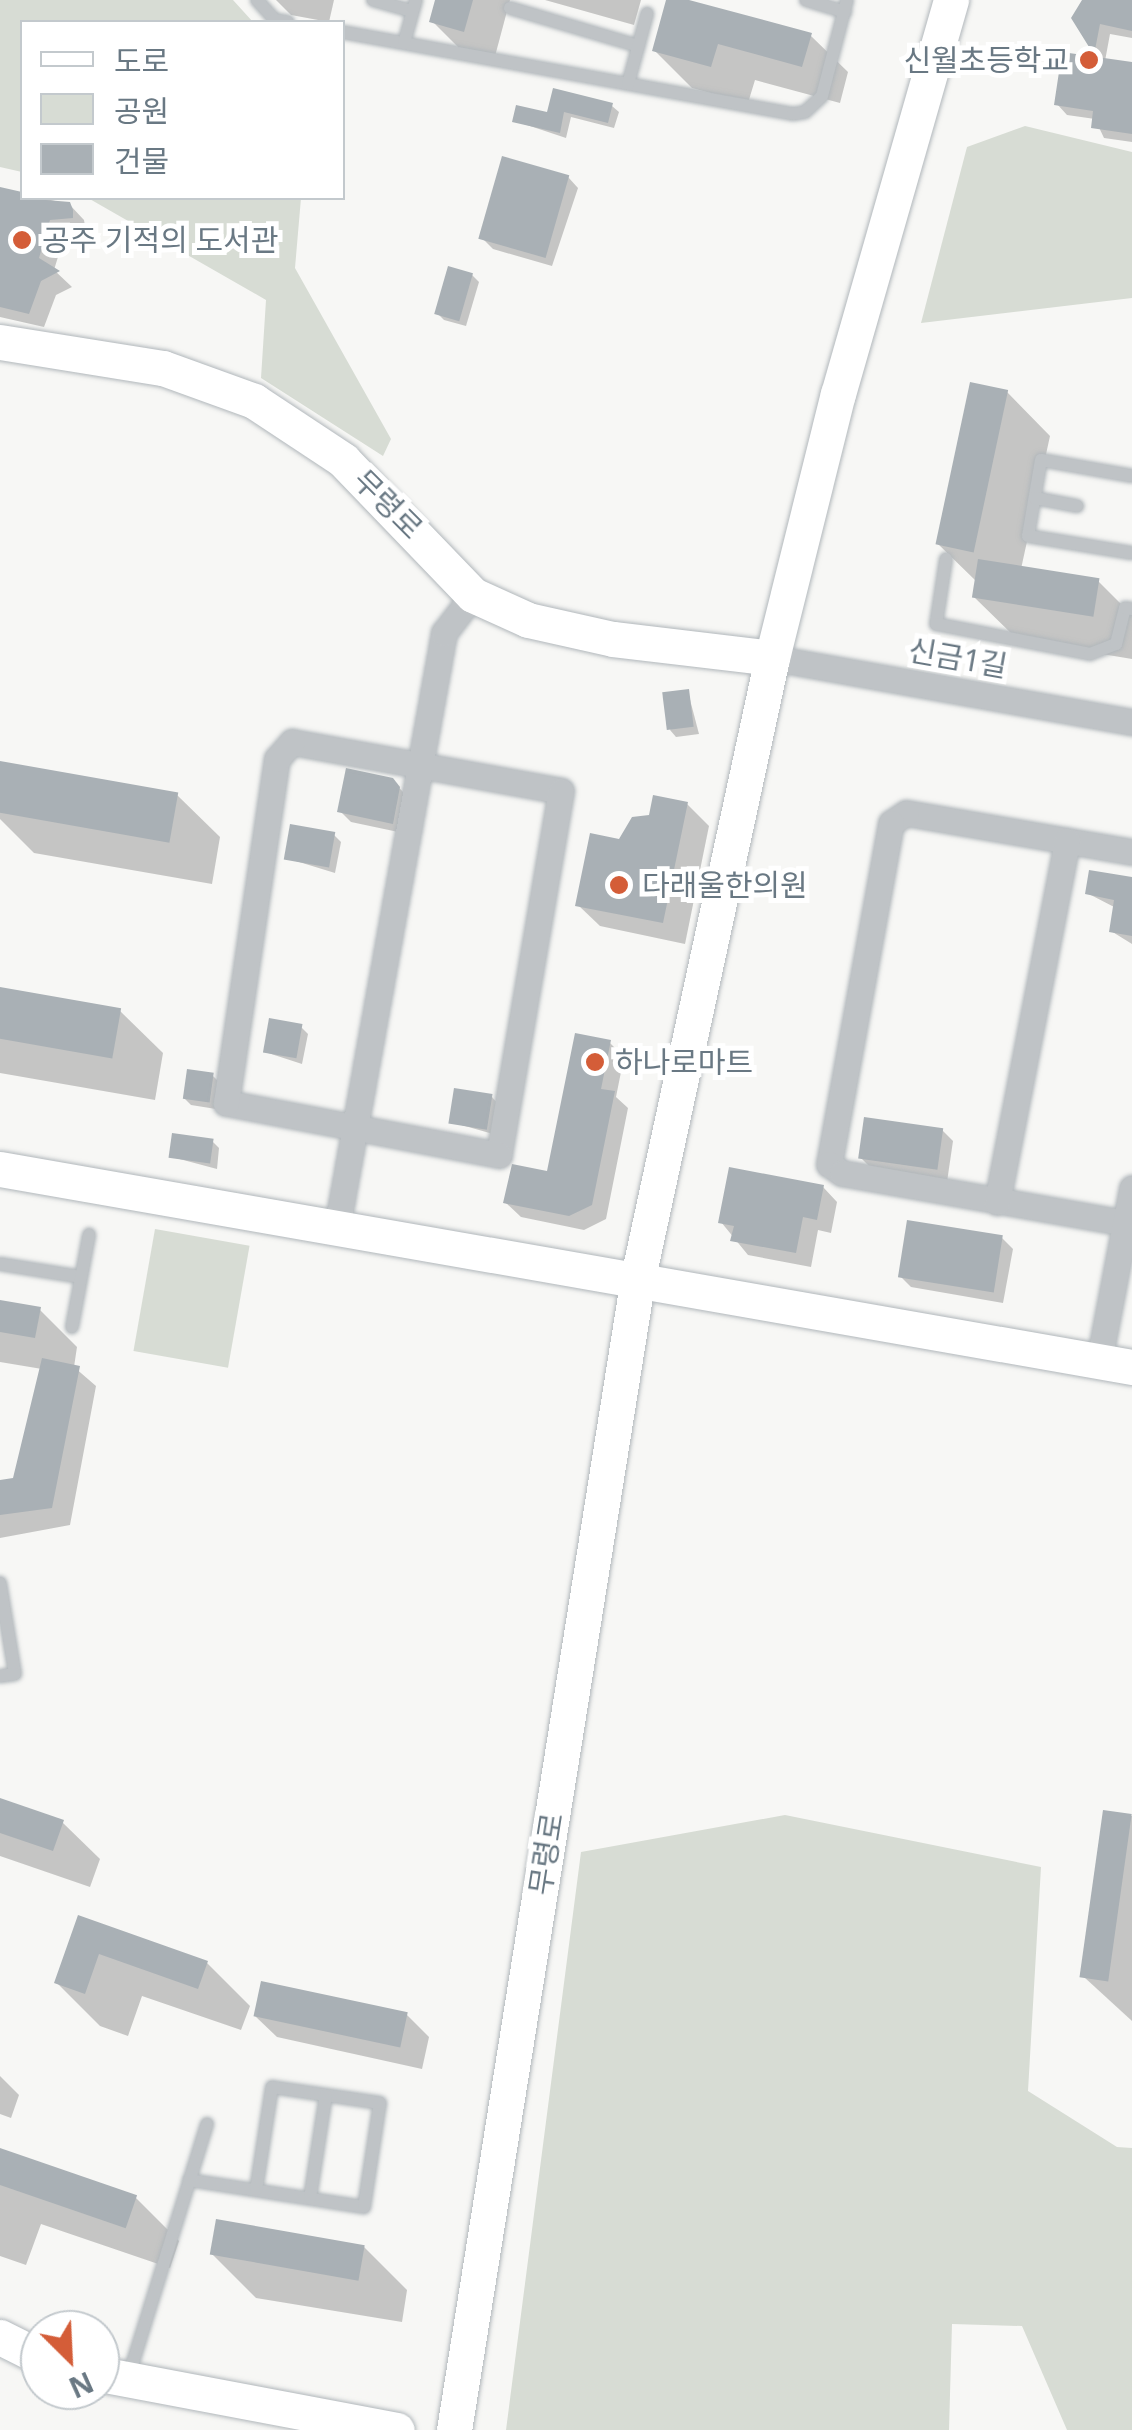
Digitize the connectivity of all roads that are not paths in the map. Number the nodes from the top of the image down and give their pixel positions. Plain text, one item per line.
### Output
1 (257, 0) edge
2 (373, 0) edge
3 (806, 0) edge
4 (952, 0) edge
5 (414, 6) edge
6 (846, 6) edge
7 (510, 8) dead end
8 (647, 14) dead end
9 (275, 20) edge
10 (345, 33) edge
11 (404, 44) junction
12 (638, 46) junction
13 (628, 84) junction
14 (0, 342) edge
15 (1132, 476) edge
16 (1035, 498) junction
17 (1077, 506) dead end
18 (1132, 553) edge
19 (946, 559) dead end
20 (473, 595) junction
21 (1132, 609) edge
22 (772, 658) junction
23 (1132, 722) edge
24 (418, 766) junction
25 (1067, 841) junction
26 (1132, 852) edge
27 (355, 1128) junction
28 (0, 1169) edge
29 (1132, 1188) edge
30 (997, 1202) junction
31 (1129, 1224) edge
32 (337, 1227) junction
33 (89, 1235) dead end
34 (0, 1264) edge
35 (638, 1277) junction
36 (82, 1278) junction
37 (72, 1328) dead end
38 (1115, 1364) edge
39 (0, 1584) edge
40 (3, 1621) edge
41 (0, 1676) edge
42 (326, 2095) junction
43 (207, 2124) dead end
44 (189, 2180) junction
45 (256, 2190) junction
46 (310, 2198) junction
47 (120, 2361) edge
48 (120, 2378) edge
49 (397, 2430) edge
50 (454, 2430) edge

1 - 9 lane
2 - 5 lane
3 - 6 lane
4 - 22 main road, 무령로
5 - 11 lane
6 - 13 lane
7 - 12 lane
8 - 12 lane
10 - 11 lane
11 - 13 lane
12 - 13 lane
14 - 20 main road, 무령로
15 - 16 lane
16 - 17 lane
16 - 18 lane
19 - 21 lane
20 - 22 main road, 무령로
20 - 24 street
22 - 23 street, 신금1길
22 - 35 main road, 무령로
24 - 27 street
24 - 27 street
24 - 27 street
25 - 26 street
25 - 30 street
25 - 30 street
27 - 32 street
28 - 32 main road
29 - 31 street
30 - 31 street
31 - 38 street
32 - 35 main road
33 - 36 lane
34 - 36 lane
35 - 38 main road
35 - 50 main road, 무령로
36 - 37 lane
39 - 40 lane
40 - 41 lane
42 - 45 lane
42 - 46 lane
42 - 46 lane
43 - 44 lane
44 - 45 lane
44 - 47 lane
45 - 46 lane
48 - 49 main road

